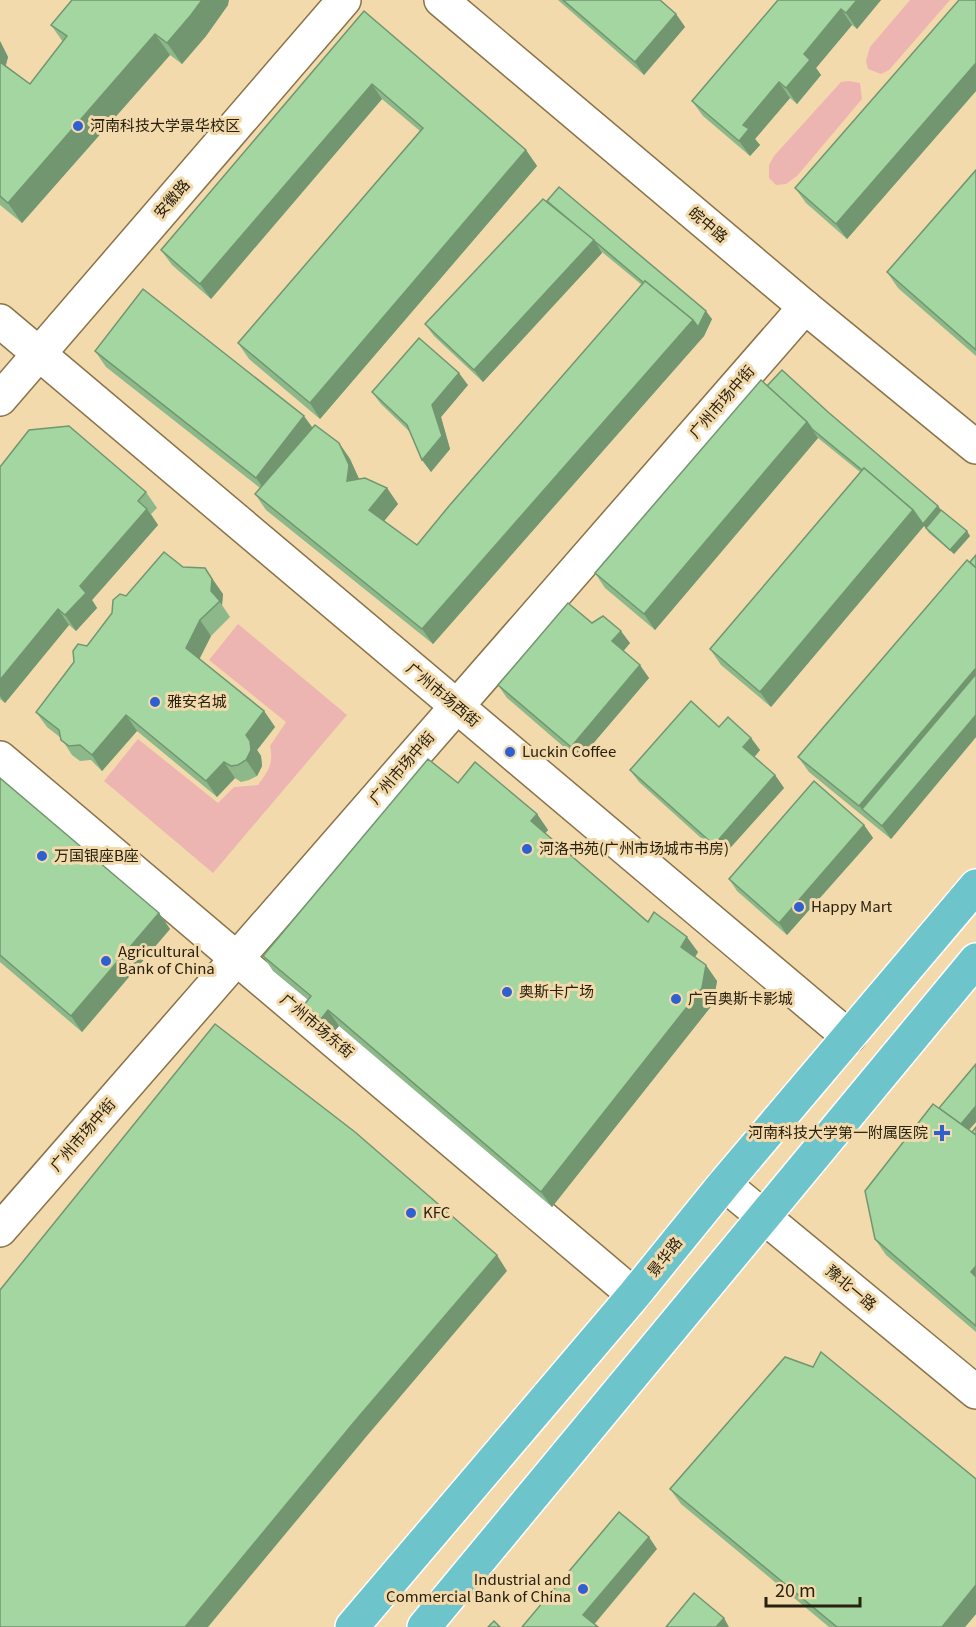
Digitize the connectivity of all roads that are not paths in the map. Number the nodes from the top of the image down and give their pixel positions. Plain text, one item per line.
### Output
1 (344, 0) edge
2 (441, 0) edge
3 (805, 307) junction
4 (0, 321) edge
5 (39, 353) junction
6 (0, 399) edge
7 (976, 447) edge
8 (456, 706) junction
9 (0, 758) edge
10 (976, 886) edge
11 (237, 958) junction
12 (976, 960) edge
13 (849, 1037) junction
14 (724, 1184) junction
15 (764, 1216) junction
16 (0, 1230) edge
17 (634, 1295) junction
18 (976, 1392) edge
19 (352, 1627) edge
20 (424, 1627) edge

1 - 5 street, 安徽路
2 - 3 street, 皖中路
3 - 7 street, 皖中路
3 - 8 street, 广州市场中街
4 - 5 street, 广州市场西街
5 - 6 street, 安徽路
5 - 8 street, 广州市场西街
8 - 11 street, 广州市场中街
8 - 13 street, 广州市场西街
9 - 11 street, 广州市场东街
10 - 13 main road, 景华路
11 - 16 street, 广州市场中街
11 - 17 street, 广州市场东街
12 - 15 main road
13 - 14 main road, 景华路
14 - 15 street, 豫北一路
14 - 17 main road, 景华路
15 - 18 street, 豫北一路
15 - 20 main road
17 - 19 main road, 景华路

